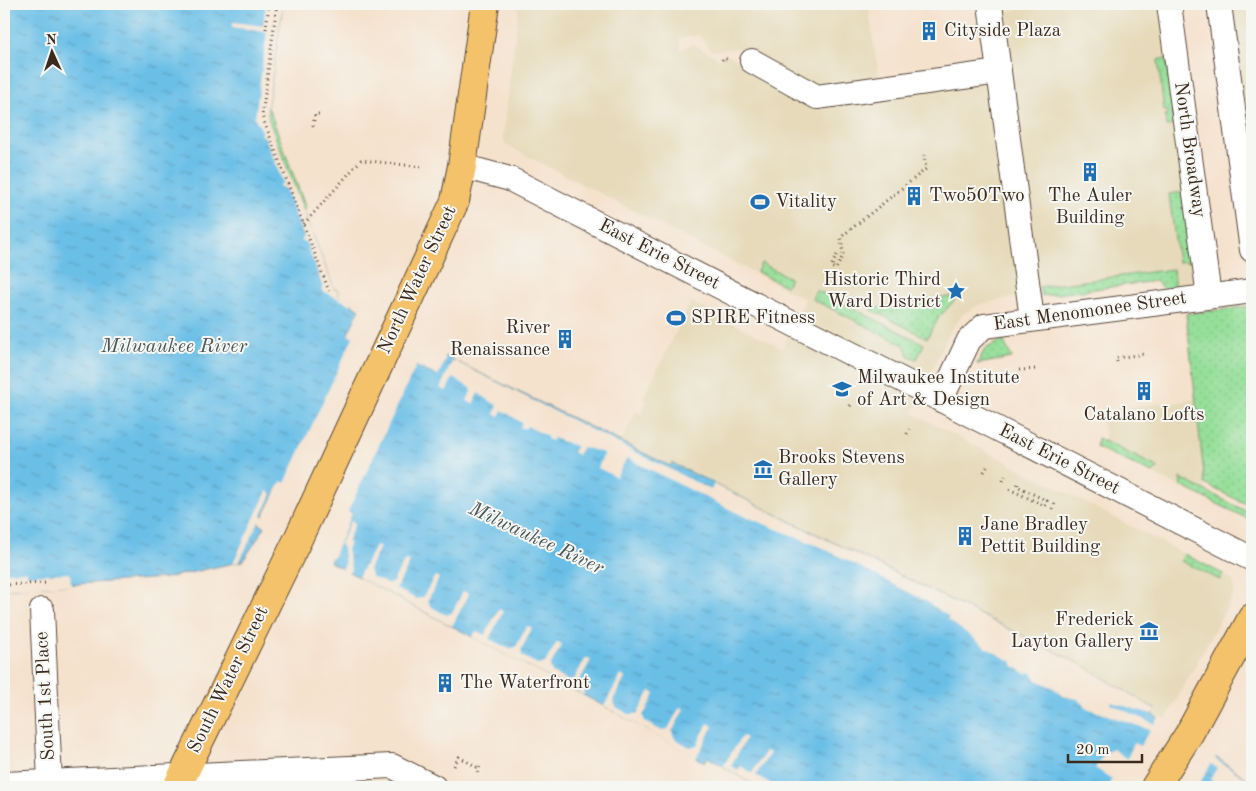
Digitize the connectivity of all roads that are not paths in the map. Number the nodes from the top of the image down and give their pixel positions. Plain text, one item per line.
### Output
1 (485, 4) edge
2 (990, 4) edge
3 (1169, 4) edge
4 (1218, 4) edge
5 (752, 62) dead end
6 (999, 72) junction
7 (462, 166) junction
8 (1252, 250) edge
9 (1252, 291) edge
10 (1209, 296) junction
11 (1032, 319) junction
12 (941, 400) junction
13 (297, 541) joint
14 (1252, 560) edge
15 (42, 610) dead end
16 (1252, 618) edge
17 (250, 781) edge
18 (50, 782) junction
19 (179, 782) edge
20 (17, 785) edge
21 (434, 787) edge
22 (1155, 787) edge

1 - 7 main road, North Water Street
2 - 6 street
3 - 10 street, North Broadway
4 - 8 street
5 - 6 street
6 - 11 street
7 - 12 street, East Erie Street
7 - 13 main road, North Water Street
9 - 10 street, East Menomonee Street
10 - 11 street, East Menomonee Street
11 - 12 street, East Menomonee Street
12 - 14 street, East Erie Street
13 - 19 main road, South Water Street
15 - 18 street, South 1st Place
16 - 22 main road
17 - 19 street, South Water Street
17 - 21 street, South Water Street
18 - 19 street
18 - 20 street

